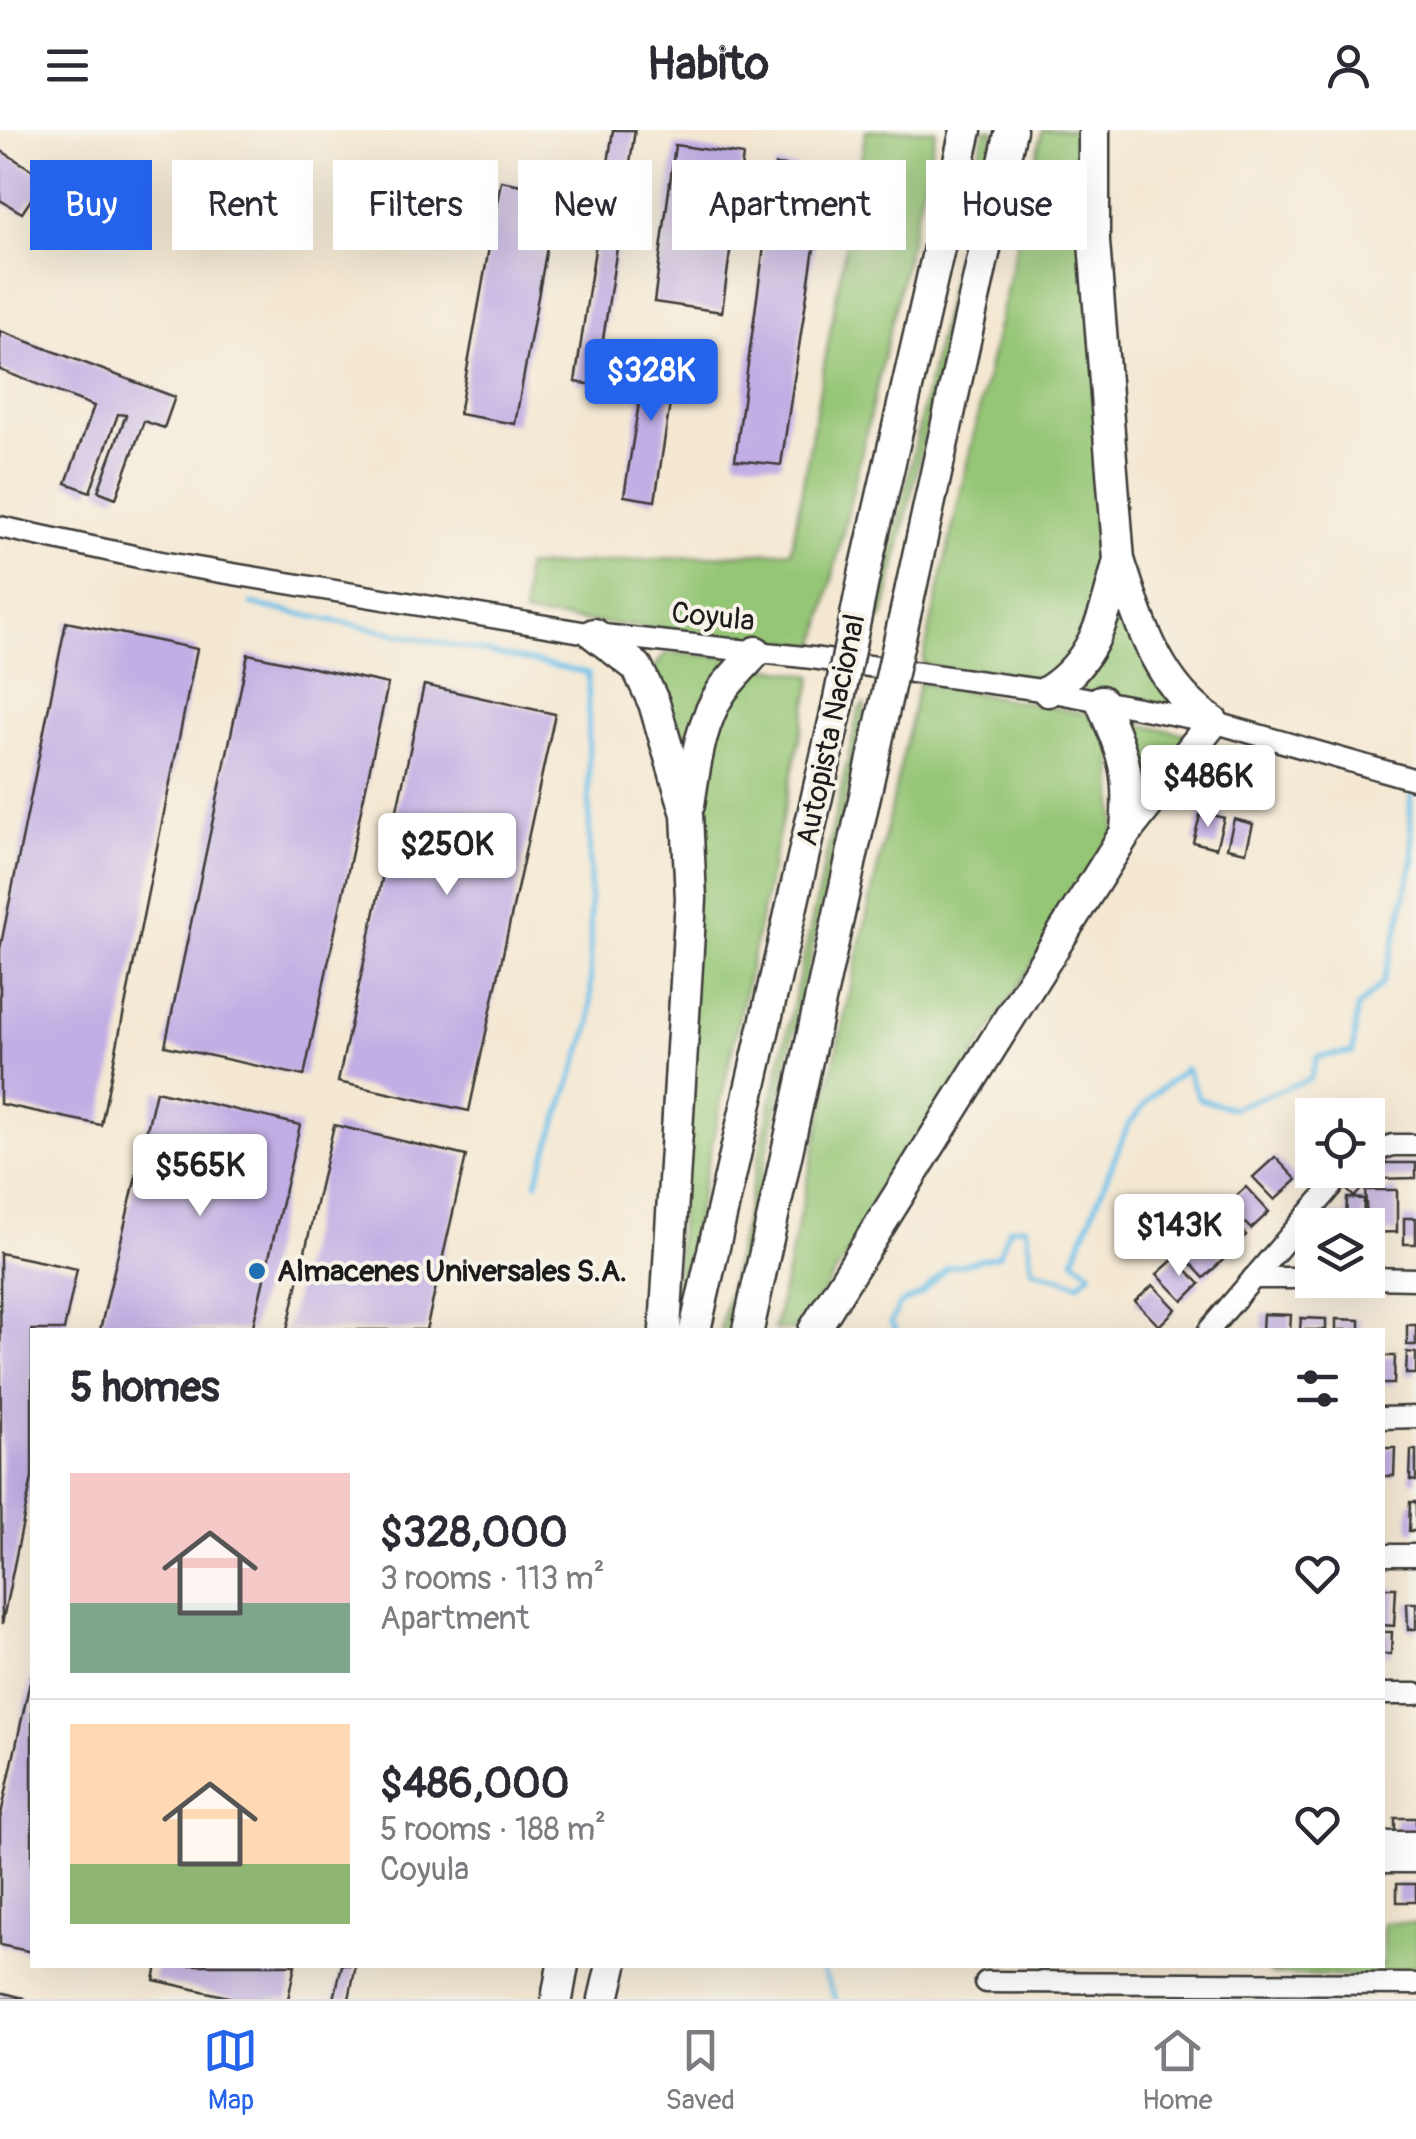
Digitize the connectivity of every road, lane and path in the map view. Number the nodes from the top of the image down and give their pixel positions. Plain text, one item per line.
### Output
1 (966, 130) edge
2 (1012, 130) edge
3 (1094, 130) edge
4 (0, 526) edge
5 (1119, 560) junction
6 (594, 634) junction
7 (756, 652) junction
8 (1048, 691) junction
9 (1100, 702) junction
10 (1213, 722) junction
11 (1416, 780) edge
12 (688, 814) junction
13 (1126, 832) junction
14 (1416, 1146) edge
15 (1385, 1150) edge
16 (1330, 1188) edge
17 (1253, 1278) junction
18 (1295, 1278) edge
19 (1385, 1278) edge
20 (1416, 1278) edge
21 (664, 1328) edge
22 (695, 1328) edge
23 (748, 1328) edge
24 (815, 1328) edge
25 (1211, 1328) edge
26 (1416, 1417) edge
27 (1385, 1418) edge
28 (1385, 1555) edge
29 (1416, 1555) edge
30 (1385, 1694) edge
31 (1416, 1694) edge
32 (1385, 1842) edge
33 (1416, 1842) edge
34 (1385, 1862) edge
35 (1416, 1862) edge
36 (562, 1968) edge
37 (611, 1968) edge
38 (1122, 1974) edge
39 (1257, 1974) edge
40 (986, 1982) edge
41 (1416, 1984) edge
42 (556, 1999) edge
43 (604, 1999) edge

1 - 22 highway, Autopista Nacional, bridge
2 - 23 highway, Autopista Nacional, bridge
3 - 5 highway
4 - 6 street, Coyula
5 - 8 highway
5 - 10 highway
6 - 7 street, Coyula
6 - 12 highway
7 - 8 street, Coyula
7 - 12 highway
8 - 9 street, Coyula
9 - 10 street, Coyula
9 - 13 highway
10 - 11 street, Coyula
10 - 13 highway
12 - 21 highway
13 - 24 highway
14 - 15 street
16 - 17 street
17 - 18 street
17 - 25 street
19 - 20 street
26 - 27 street
28 - 29 street
30 - 31 street
32 - 33 street
34 - 35 street
36 - 42 highway
37 - 43 highway
38 - 39 street
38 - 40 street
39 - 41 street

